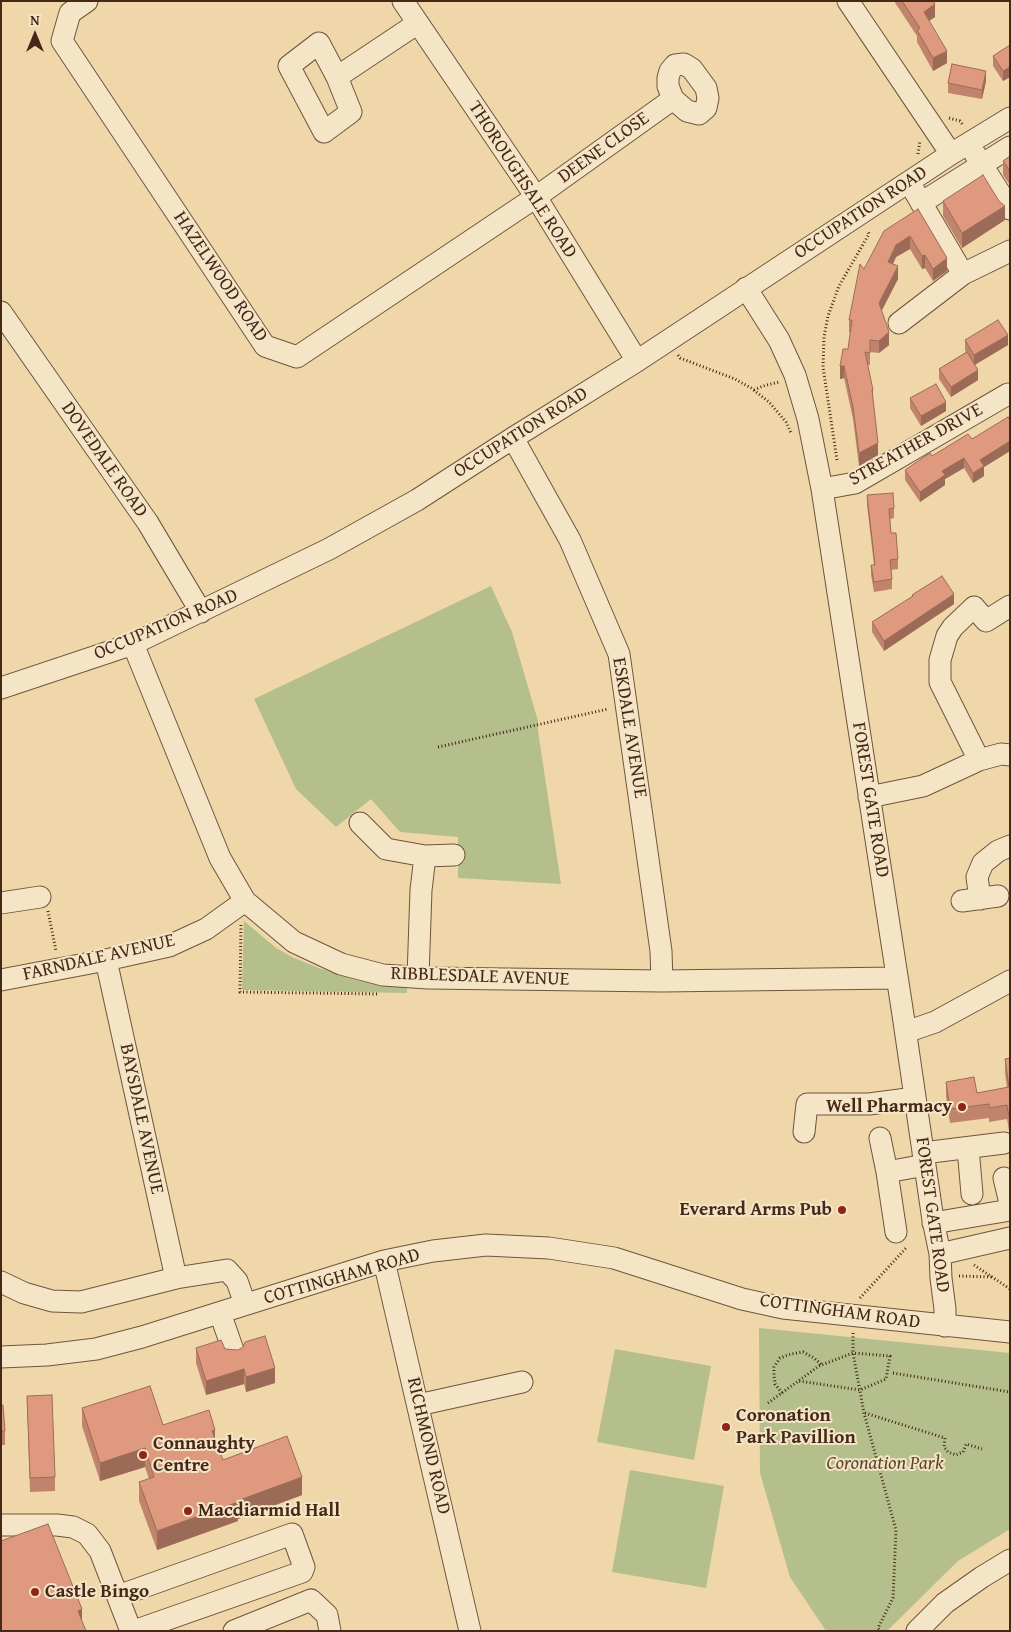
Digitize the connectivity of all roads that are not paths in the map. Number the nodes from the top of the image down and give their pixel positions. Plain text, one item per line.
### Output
1 (87, 1) edge
2 (403, 1) edge
3 (848, 1) edge
4 (418, 23) junction
5 (337, 77) dead end
6 (673, 99) dead end
7 (1010, 118) edge
8 (1010, 147) edge
9 (960, 148) junction
10 (982, 165) junction
11 (909, 182) junction
12 (536, 197) junction
13 (921, 203) junction
14 (1010, 209) edge
15 (1010, 251) edge
16 (963, 274) junction
17 (746, 288) junction
18 (1, 312) edge
19 (899, 323) dead end
20 (637, 361) junction
21 (1008, 394) dead end
22 (512, 438) junction
23 (831, 487) junction
24 (1010, 606) edge
25 (201, 612) junction
26 (133, 644) junction
27 (1, 688) edge
28 (1010, 755) edge
29 (979, 760) junction
30 (869, 797) junction
31 (360, 823) dead end
32 (1010, 846) edge
33 (425, 856) junction
34 (454, 856) dead end
35 (40, 897) road end
36 (980, 899) dead end
37 (1, 903) edge
38 (240, 904) junction
39 (106, 960) junction
40 (418, 977) junction
41 (897, 978) junction
42 (1, 980) edge
43 (662, 981) junction
44 (1010, 981) edge
45 (906, 1032) junction
46 (915, 1098) junction
47 (804, 1132) dead end
48 (880, 1138) dead end
49 (1004, 1143) dead end
50 (968, 1148) junction
51 (924, 1159) junction
52 (887, 1172) junction
53 (1004, 1178) dead end
54 (972, 1194) dead end
55 (1010, 1203) edge
56 (1010, 1210) edge
57 (934, 1223) junction
58 (904, 1237) road end
59 (1010, 1238) edge
60 (948, 1252) junction
61 (384, 1261) junction
62 (176, 1278) junction
63 (1, 1282) edge
64 (245, 1304) junction
65 (220, 1313) junction
66 (945, 1326) junction
67 (1010, 1332) edge
68 (234, 1353) edge
69 (1, 1357) edge
70 (522, 1382) dead end
71 (418, 1405) junction
72 (1, 1524) edge
73 (1010, 1560) edge
74 (118, 1596) junction
75 (133, 1631) edge
76 (234, 1631) edge
77 (330, 1631) edge
78 (470, 1631) edge
79 (917, 1631) edge

1 - 12 street, HAZELWOOD ROAD
2 - 4 street, THOROUGHSALE ROAD
3 - 9 street
4 - 5 street
4 - 12 street, THOROUGHSALE ROAD
6 - 12 street, DEENE CLOSE
7 - 9 street, OCCUPATION ROAD
8 - 10 street
9 - 10 street
9 - 11 street, OCCUPATION ROAD
10 - 13 street
10 - 14 street
11 - 13 street
11 - 17 street, OCCUPATION ROAD
12 - 20 street, THOROUGHSALE ROAD
13 - 16 street
15 - 16 street
16 - 19 street
17 - 20 street, OCCUPATION ROAD
17 - 23 street, FOREST GATE ROAD
18 - 25 street, DOVEDALE ROAD
20 - 22 street, OCCUPATION ROAD
21 - 23 street, STREATHER DRIVE
22 - 25 street, OCCUPATION ROAD
22 - 43 street, ESKDALE AVENUE
23 - 30 street, FOREST GATE ROAD
24 - 29 street
25 - 26 street, OCCUPATION ROAD
26 - 27 street, OCCUPATION ROAD
26 - 38 street, RIBBLESDALE AVENUE
28 - 29 street
29 - 30 street
30 - 41 street, FOREST GATE ROAD
31 - 33 street
32 - 36 street
33 - 34 street
33 - 40 street
35 - 37 street
38 - 39 street, FARNDALE AVENUE
38 - 40 street, RIBBLESDALE AVENUE
39 - 42 street, FARNDALE AVENUE
39 - 62 street, BAYSDALE AVENUE
40 - 43 street, RIBBLESDALE AVENUE
41 - 43 street, RIBBLESDALE AVENUE
41 - 45 street, FOREST GATE ROAD
44 - 45 street
45 - 46 street, FOREST GATE ROAD
46 - 47 street
46 - 51 street, FOREST GATE ROAD
48 - 52 street
49 - 50 street
50 - 51 street
50 - 54 street
51 - 52 street
51 - 57 street, FOREST GATE ROAD
52 - 58 street
53 - 55 street
56 - 57 street
57 - 60 street, FOREST GATE ROAD
59 - 60 street
60 - 66 street, FOREST GATE ROAD
61 - 64 street, COTTINGHAM ROAD
61 - 66 street, COTTINGHAM ROAD
61 - 71 street, RICHMOND ROAD
62 - 63 street
62 - 64 street
64 - 65 street, COTTINGHAM ROAD
65 - 68 street
65 - 69 street, COTTINGHAM ROAD
66 - 67 street, COTTINGHAM ROAD
70 - 71 street
71 - 78 street, RICHMOND ROAD
72 - 74 street
73 - 79 street
74 - 75 street
74 - 75 street
76 - 77 street

